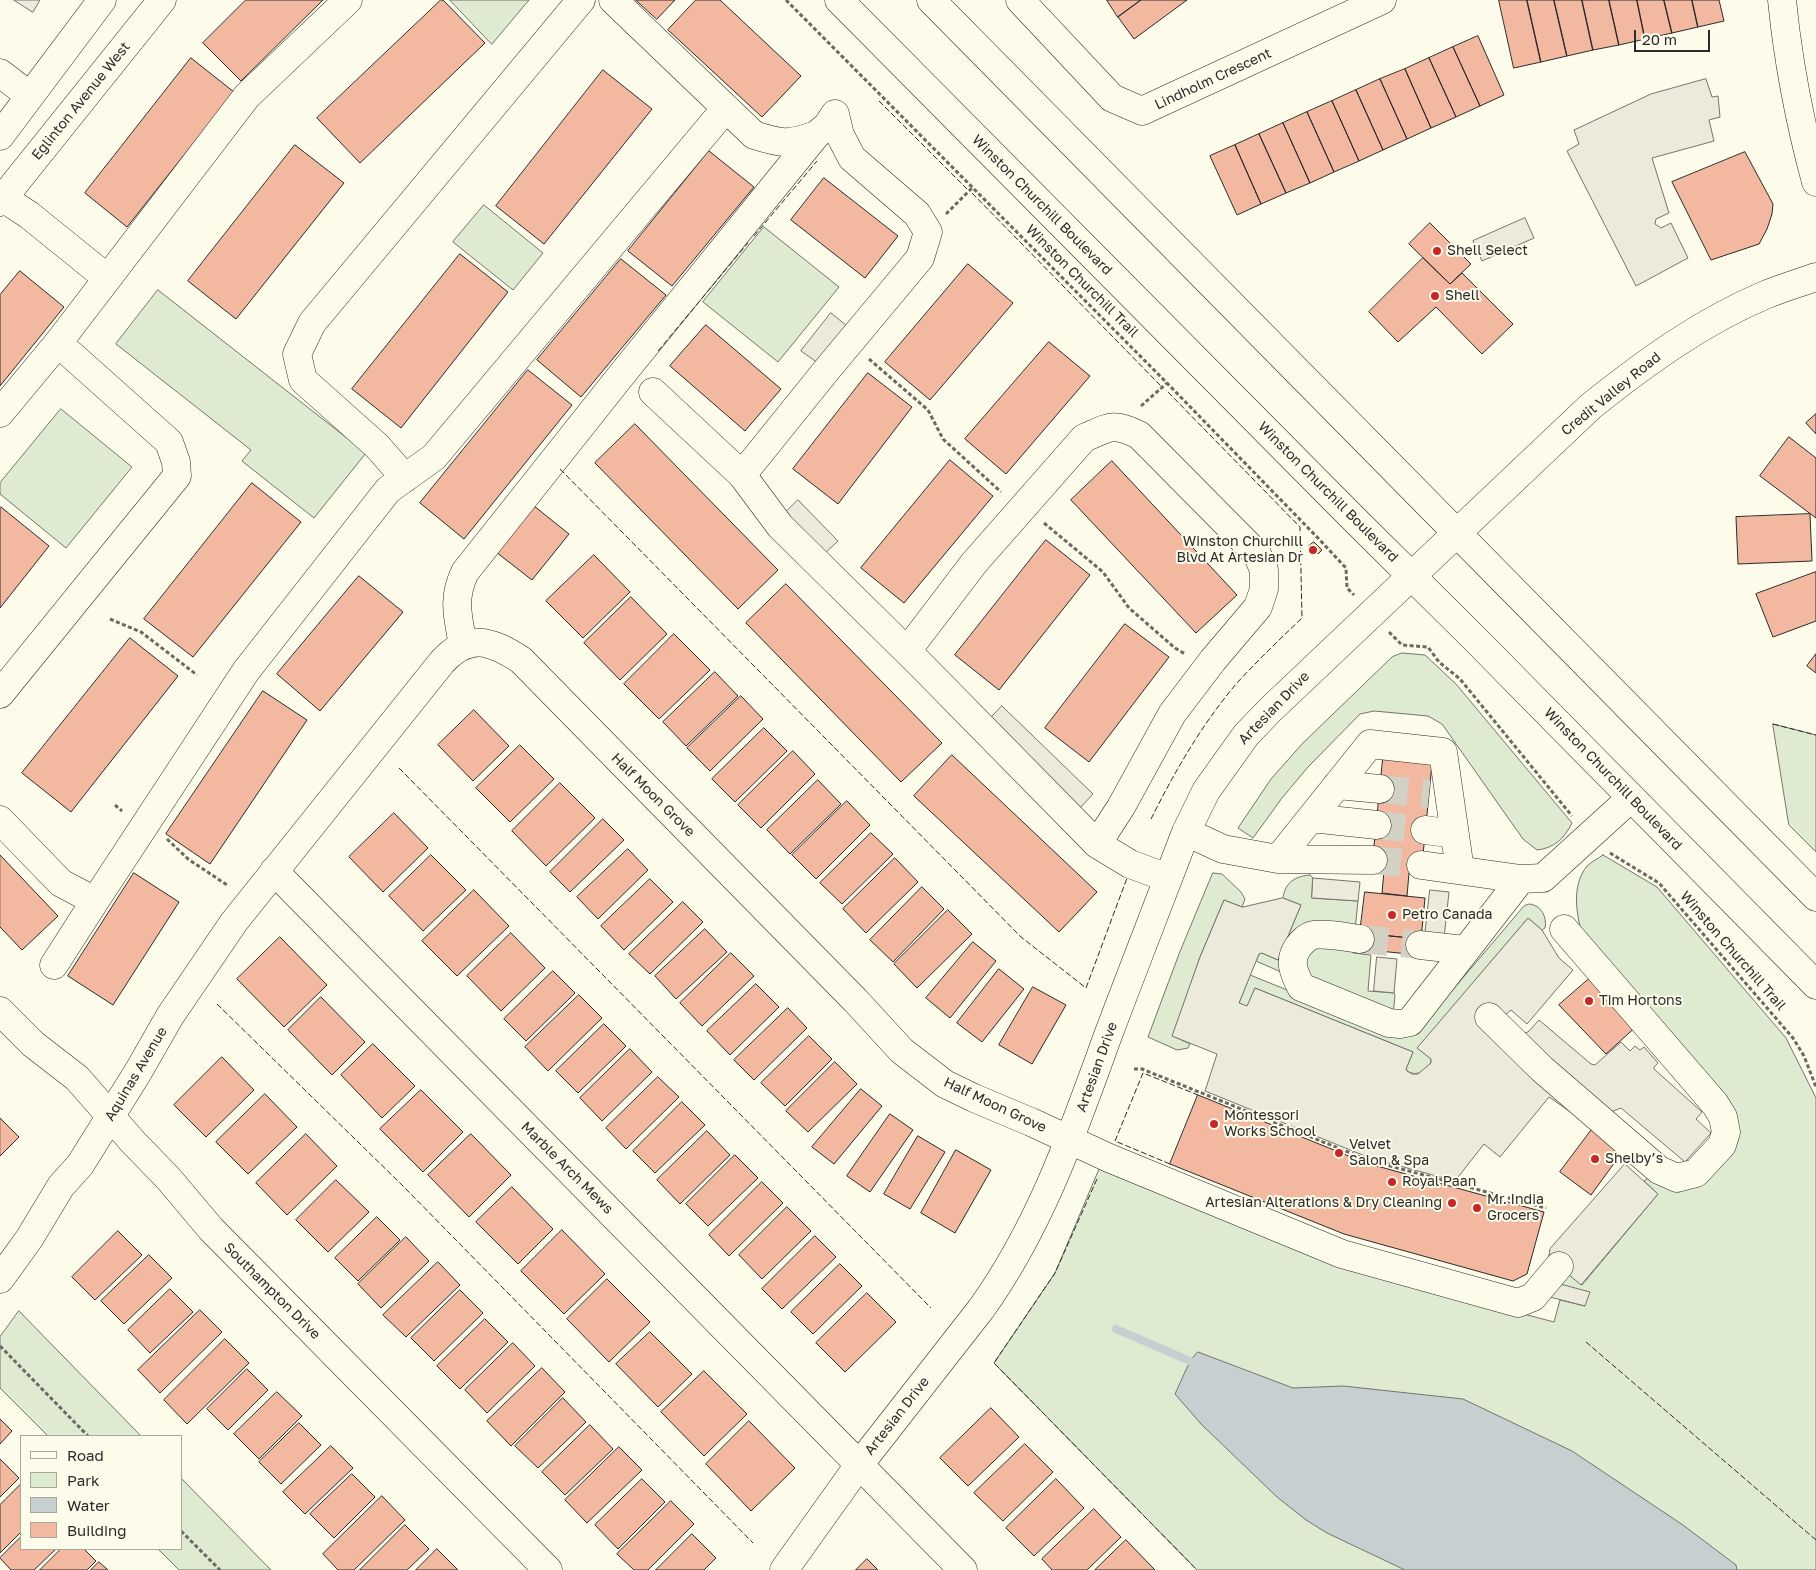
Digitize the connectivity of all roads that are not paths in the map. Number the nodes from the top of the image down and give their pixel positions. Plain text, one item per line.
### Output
1 (102, 0) edge
2 (162, 0) edge
3 (348, 0) edge
4 (581, 0) edge
5 (612, 0) edge
6 (839, 0) edge
7 (931, 0) edge
8 (1020, 0) edge
9 (1382, 0) edge
10 (1782, 0) edge
11 (0, 73) edge
12 (30, 96) junction
13 (726, 108) junction
14 (816, 135) junction
15 (0, 136) edge
16 (1816, 182) edge
17 (2, 200) edge
18 (1816, 277) edge
19 (107, 278) junction
20 (58, 344) junction
21 (653, 392) dead end
22 (0, 414) edge
23 (742, 475) junction
24 (405, 478) junction
25 (1457, 533) junction
26 (1412, 576) junction
27 (463, 645) junction
28 (907, 651) junction
29 (0, 694) edge
30 (1337, 785) junction
31 (1380, 789) tunnel mouth
32 (1631, 798) junction
33 (1311, 818) junction
34 (0, 820) edge
35 (1377, 825) tunnel mouth
36 (1425, 830) tunnel mouth
37 (1186, 832) junction
38 (1455, 834) junction
39 (1097, 844) junction
40 (1278, 858) junction
41 (1373, 860) tunnel mouth
42 (1421, 865) tunnel mouth
43 (1460, 870) junction
44 (274, 871) junction
45 (1168, 878) junction
46 (1521, 879) junction
47 (1816, 897) edge
48 (94, 901) junction
49 (1564, 929) dead end
50 (1360, 939) tunnel mouth
51 (1420, 945) tunnel mouth
52 (1465, 950) junction
53 (54, 965) dead end
54 (1816, 985) edge
55 (0, 1011) edge
56 (1489, 1017) dead end
57 (111, 1117) junction
58 (1070, 1140) junction
59 (1560, 1266) dead end
60 (0, 1279) edge
61 (859, 1465) junction
62 (548, 1570) edge
63 (784, 1570) edge
64 (963, 1570) edge

1 - 12 street
2 - 17 street, Eglinton Avenue West
3 - 19 street
4 - 24 street
5 - 13 street
6 - 26 street, Winston Churchill Boulevard
7 - 25 street
8 - 9 street, Lindholm Crescent
10 - 16 street
11 - 12 street
12 - 15 street
13 - 14 street
13 - 24 street
14 - 23 street
14 - 27 street
17 - 19 street
18 - 25 street, Credit Valley Road
19 - 20 street
20 - 22 street
20 - 29 street
21 - 23 street
23 - 28 street
24 - 48 street
25 - 26 street, Credit Valley Road
25 - 47 street
26 - 32 street, Winston Churchill Boulevard
26 - 37 street, Artesian Drive
27 - 44 street
27 - 58 street, Half Moon Grove
28 - 39 street
28 - 39 street
30 - 31 street
30 - 33 street
30 - 38 street
32 - 46 street
32 - 54 street, Winston Churchill Boulevard
33 - 35 street
33 - 40 street
34 - 48 street
36 - 38 street
37 - 40 street
37 - 45 street, Artesian Drive
38 - 43 street
39 - 45 street
40 - 41 street
42 - 43 street
43 - 46 street
44 - 57 street, Aquinas Avenue
44 - 61 street, Marble Arch Mews
45 - 58 street, Artesian Drive
46 - 52 street
48 - 53 street
49 - 56 street
50 - 52 street
51 - 52 street
55 - 57 street, Southampton Drive
57 - 60 street, Aquinas Avenue
57 - 62 street, Southampton Drive
58 - 59 street, Half Moon Grove
58 - 61 street, Artesian Drive
61 - 63 street, Artesian Drive
61 - 64 street, Marble Arch Mews

